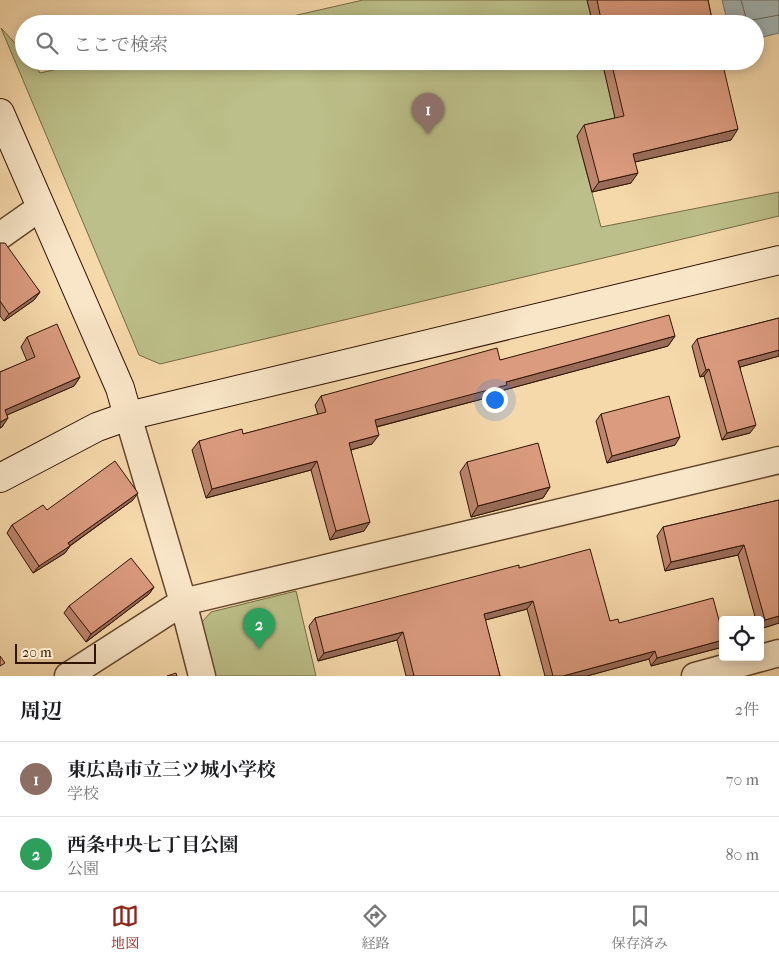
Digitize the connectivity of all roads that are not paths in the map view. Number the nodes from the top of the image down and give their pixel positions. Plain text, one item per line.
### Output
1 (0, 113) edge
2 (41, 207) junction
3 (0, 236) edge
4 (779, 260) edge
5 (128, 416) junction
6 (779, 460) edge
7 (0, 478) edge
8 (183, 602) junction
9 (779, 653) edge
10 (68, 676) edge
11 (202, 676) edge
12 (695, 676) edge

1 - 2 street
2 - 3 street
2 - 5 street
4 - 5 street
5 - 7 street
5 - 8 street
6 - 8 street
8 - 10 street
8 - 11 street
9 - 12 street

